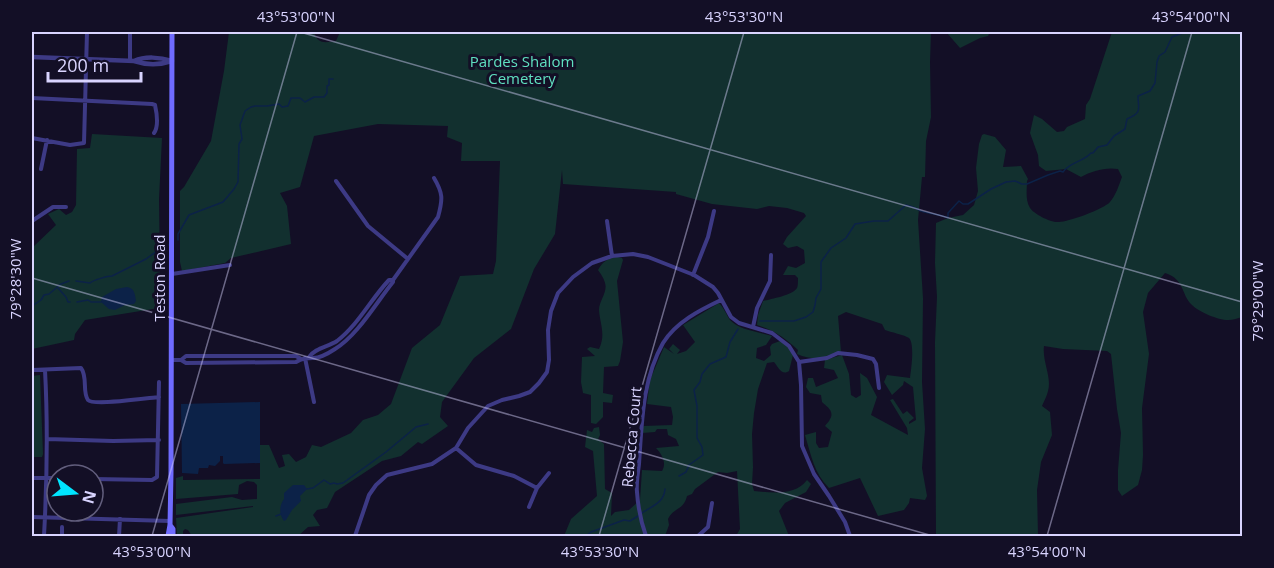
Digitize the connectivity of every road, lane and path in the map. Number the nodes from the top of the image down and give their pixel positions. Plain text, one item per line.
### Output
1 (87, 32) edge
2 (130, 32) edge
3 (172, 32) edge
4 (32, 57) edge
5 (87, 60) junction
6 (132, 61) junction
7 (172, 61) junction
8 (32, 98) edge
9 (84, 101) junction
10 (154, 133) dead end
11 (32, 138) edge
12 (47, 140) junction
13 (41, 169) dead end
14 (434, 178) dead end
15 (336, 181) dead end
16 (66, 207) dead end
17 (714, 211) dead end
18 (32, 221) edge
19 (607, 221) dead end
20 (771, 255) dead end
21 (612, 256) junction
22 (408, 259) junction
23 (230, 265) dead end
24 (171, 274) junction
25 (693, 275) junction
26 (393, 280) junction
27 (377, 292) junction
28 (382, 296) junction
29 (721, 300) junction
30 (753, 327) junction
31 (351, 328) junction
32 (355, 332) junction
33 (225, 355) junction
34 (263, 356) junction
35 (305, 358) junction
36 (171, 360) junction
37 (181, 360) junction
38 (225, 362) junction
39 (263, 362) junction
40 (799, 362) junction
41 (32, 370) edge
42 (45, 370) junction
43 (159, 382) dead end
44 (879, 388) dead end
45 (159, 398) junction
46 (314, 402) dead end
47 (47, 439) junction
48 (159, 440) junction
49 (456, 448) junction
50 (47, 463) edge
51 (549, 472) dead end
52 (105, 479) edge
53 (537, 488) junction
54 (712, 502) dead end
55 (529, 507) dead end
56 (45, 516) joint
57 (32, 517) edge
58 (105, 518) edge
59 (120, 519) junction
60 (170, 523) junction
61 (62, 527) dead end
62 (62, 536) edge
63 (44, 537) edge
64 (77, 537) edge
65 (119, 537) edge
66 (168, 537) edge
67 (173, 537) edge
68 (356, 537) edge
69 (646, 537) edge
70 (698, 537) edge
71 (850, 537) edge

1 - 5 street
2 - 6 street
3 - 7 main road, Teston Road
4 - 5 street
5 - 6 street
5 - 9 street
6 - 7 street
7 - 24 main road, Teston Road
8 - 9 street
9 - 10 street
9 - 12 street
11 - 12 street
12 - 13 street
14 - 22 street
15 - 22 street
16 - 18 street
17 - 25 street
19 - 21 street
20 - 30 street
21 - 25 street
21 - 49 street
22 - 26 street
23 - 24 street
24 - 36 main road, Teston Road
25 - 29 street
26 - 27 street
26 - 28 street
27 - 28 street
27 - 31 street
28 - 32 street
29 - 30 street
29 - 69 street, Rebecca Court
30 - 40 street
31 - 32 street
31 - 35 street
32 - 35 street
33 - 34 street
33 - 37 street
33 - 38 street
34 - 35 street
34 - 39 street
35 - 39 street
35 - 46 street
36 - 37 street
36 - 60 main road, Teston Road
37 - 38 street
38 - 39 street
40 - 44 street
40 - 71 street
41 - 42 street
42 - 45 street
42 - 47 street
43 - 45 street
45 - 48 street
47 - 48 street
47 - 50 street
48 - 52 street
49 - 53 street
49 - 68 street
51 - 53 street
53 - 55 street
54 - 70 street
56 - 57 street
56 - 63 street
58 - 59 street
59 - 60 street
59 - 65 street
60 - 66 main road, Teston Road
60 - 67 main road, Teston Road
61 - 62 street
62 - 64 street

